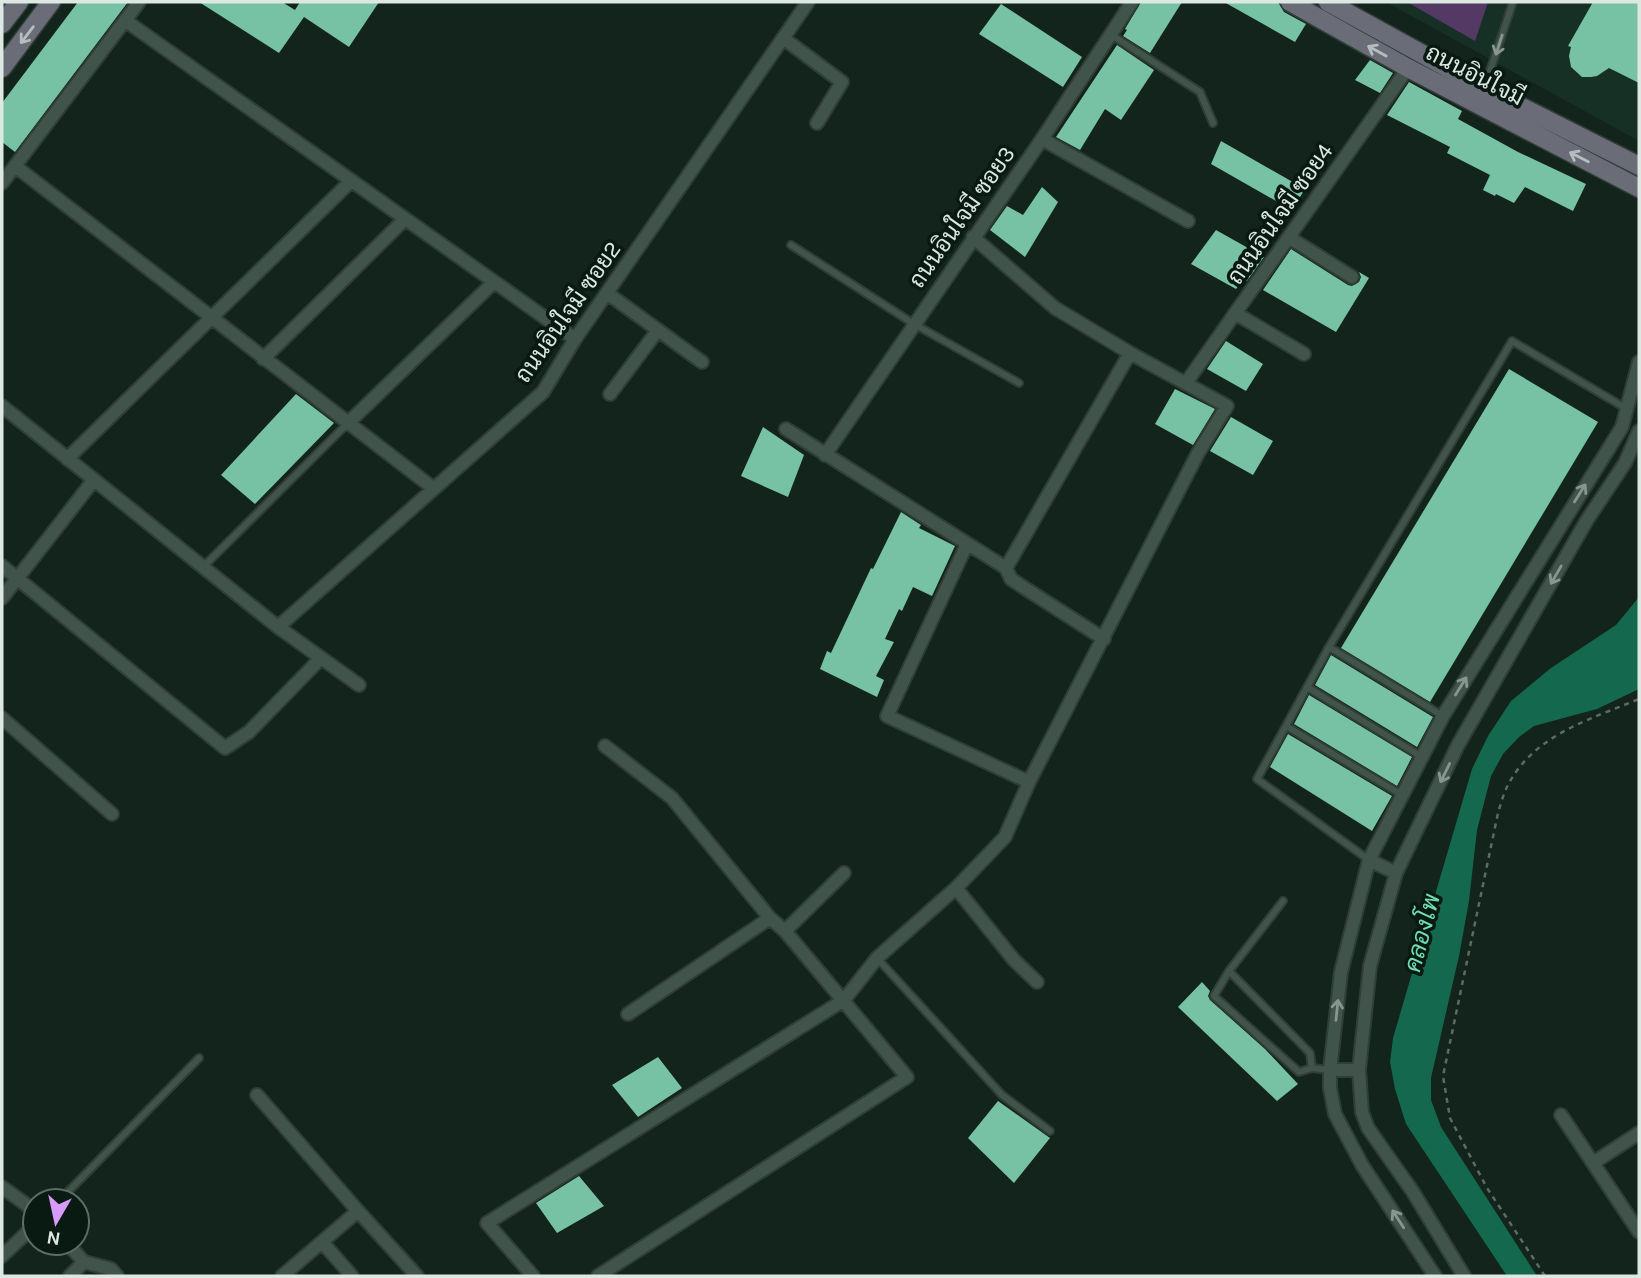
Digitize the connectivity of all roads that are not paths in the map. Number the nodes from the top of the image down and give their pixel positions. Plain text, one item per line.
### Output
1 (19, 2) edge
2 (51, 2) edge
3 (139, 2) edge
4 (808, 2) edge
5 (1132, 2) edge
6 (1290, 2) edge
7 (1328, 2) edge
8 (1513, 2) edge
9 (126, 21) junction
10 (2, 24) edge
11 (1110, 34) junction
12 (783, 38) junction
13 (2, 68) edge
14 (1408, 68) junction
15 (1484, 88) junction
16 (817, 123) dead end
17 (1213, 123) dead end
18 (1042, 139) junction
19 (15, 166) junction
20 (1639, 166) edge
21 (351, 181) junction
22 (2, 183) edge
23 (1639, 188) edge
24 (405, 219) junction
25 (1188, 221) dead end
26 (973, 237) junction
27 (1290, 237) junction
28 (791, 245) dead end
29 (1352, 277) dead end
30 (493, 283) junction
31 (607, 293) junction
32 (1235, 313) junction
33 (211, 318) junction
34 (914, 324) junction
35 (658, 330) junction
36 (576, 340) junction
37 (1130, 353) junction
38 (1304, 354) dead end
39 (263, 359) junction
40 (702, 362) dead end
41 (1639, 362) edge
42 (1019, 383) dead end
43 (1186, 383) junction
44 (610, 394) dead end
45 (2, 406) edge
46 (1628, 409) junction
47 (347, 424) junction
48 (786, 429) dead end
49 (1639, 431) edge
50 (825, 455) junction
51 (67, 459) junction
52 (93, 481) junction
53 (433, 488) junction
54 (967, 544) junction
55 (2, 566) edge
56 (203, 567) junction
57 (1006, 568) junction
58 (17, 579) junction
59 (2, 598) edge
60 (278, 628) junction
61 (1104, 639) junction
62 (1329, 647) junction
63 (321, 658) junction
64 (359, 685) dead end
65 (1307, 687) junction
66 (1443, 716) junction
67 (2, 718) edge
68 (1286, 726) junction
69 (605, 746) dead end
70 (1422, 757) junction
71 (1029, 782) junction
72 (1402, 795) junction
73 (112, 814) dead end
74 (1369, 860) junction
75 (844, 873) dead end
76 (1396, 873) junction
77 (956, 888) junction
78 (1283, 901) dead end
79 (770, 918) junction
80 (785, 931) junction
81 (877, 958) junction
82 (1229, 971) junction
83 (1037, 982) dead end
84 (844, 1000) junction
85 (628, 1014) dead end
86 (199, 1058) dead end
87 (1312, 1068) junction
88 (1330, 1070) junction
89 (1359, 1070) junction
90 (257, 1096) dead end
91 (1561, 1115) dead end
92 (1050, 1131) dead end
93 (1639, 1133) edge
94 (1593, 1163) junction
95 (2, 1187) edge
96 (73, 1187) edge
97 (21, 1201) edge
98 (358, 1211) junction
99 (1639, 1232) edge
100 (21, 1238) edge
101 (323, 1242) junction
102 (2, 1256) edge
103 (80, 1257) edge
104 (84, 1262) junction
105 (70, 1276) edge
106 (117, 1276) edge
107 (282, 1276) edge
108 (352, 1276) edge
109 (417, 1276) edge
110 (533, 1276) edge
111 (598, 1276) edge
112 (1435, 1276) edge
113 (1464, 1276) edge

1 - 10 main road
2 -> 13 main road
3 - 9 street
4 - 12 street, ถนนอินใจมี ซอย2
5 - 11 street, ถนนอินใจมี ซอย3
14 -> 6 main road, ถนนอินใจมี
7 - 15 main road, ถนนอินใจมี
8 -> 15 lane
9 - 19 street
9 - 21 street
11 - 17 lane
11 - 18 street, ถนนอินใจมี ซอย3
12 - 16 street
12 - 31 street, ถนนอินใจมี ซอย2
23 -> 14 main road, ถนนอินใจมี
14 - 27 street, ถนนอินใจมี ซอย4
15 - 20 main road, ถนนอินใจมี
18 - 25 street
18 - 26 street, ถนนอินใจมี ซอย3
19 - 22 street
19 - 33 street
21 - 24 street
21 - 33 street
24 - 30 street
24 - 39 street
26 - 34 street, ถนนอินใจมี ซอย3
26 - 37 street
27 - 29 street
27 - 32 street, ถนนอินใจมี ซอย4
28 - 34 lane
30 - 36 street
30 - 47 street
31 - 35 street
31 - 36 street, ถนนอินใจมี ซอย2
32 - 38 street
32 - 43 street, ถนนอินใจมี ซอย4
33 - 39 street
33 - 51 street
34 - 42 lane
34 - 50 street, ถนนอินใจมี ซอย3
35 - 40 street
35 - 44 street
36 - 53 street, ถนนอินใจมี ซอย2
37 - 43 street
37 - 57 street
39 - 47 street
41 - 46 street
43 - 61 street
45 - 51 street
46 - 62 lane
66 -> 46 street
47 - 53 street
47 - 56 lane
48 - 50 street
49 -> 76 street
50 - 54 street
51 - 52 street
52 - 56 street
52 - 58 street
53 - 60 street, ถนนอินใจมี ซอย2
54 - 57 street
54 - 71 street
55 - 58 street
56 - 60 street
57 - 61 street
58 - 59 street
58 - 63 street
60 - 63 street
61 - 71 street
62 - 65 lane
62 - 66 lane
63 - 64 street
65 - 68 lane
65 - 70 lane
66 - 70 street
67 - 73 street
68 - 72 lane
68 - 74 lane
69 - 79 street
70 - 72 street
71 - 77 street
72 - 74 street
74 - 76 street
88 -> 74 street
75 - 80 street
76 - 89 street
77 - 81 street
77 - 83 street
78 - 82 lane
79 - 80 street
79 - 85 street
80 - 84 street
81 - 84 street
81 - 92 lane
82 - 87 lane
82 - 87 lane
84 - 110 street
84 - 111 street
86 - 96 lane
87 - 88 lane
88 - 89 street
112 -> 88 street
89 - 113 street
90 - 98 street
91 - 94 street
93 - 94 street
94 - 99 street
95 - 97 street
98 - 101 street
98 - 109 street
100 - 102 street
101 - 107 street
101 - 108 street
103 - 104 street
104 - 105 street
104 - 106 street

